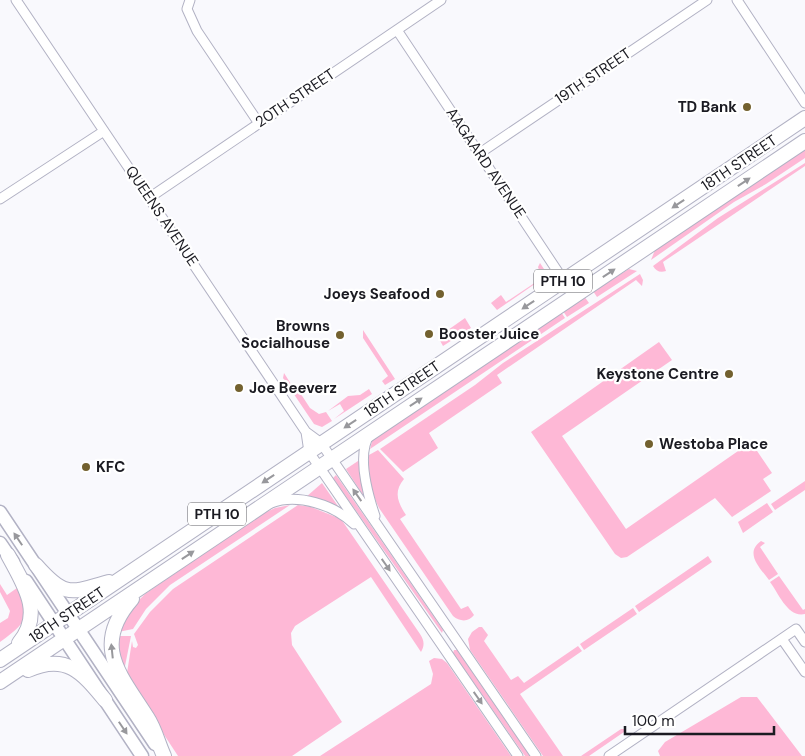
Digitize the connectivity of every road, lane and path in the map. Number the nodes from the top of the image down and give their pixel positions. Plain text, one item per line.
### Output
1 (16, 0) edge
2 (190, 0) edge
3 (441, 0) edge
4 (707, 0) edge
5 (737, 0) edge
6 (397, 30) junction
7 (805, 103) edge
8 (805, 118) edge
9 (258, 122) junction
10 (104, 131) junction
11 (805, 141) edge
12 (480, 154) junction
13 (150, 198) junction
14 (0, 199) edge
15 (564, 281) junction
16 (574, 296) junction
17 (380, 426) junction
18 (306, 432) junction
19 (321, 443) junction
20 (309, 452) junction
21 (332, 458) junction
22 (319, 467) junction
23 (0, 512) edge
24 (251, 513) junction
25 (379, 528) junction
26 (368, 538) junction
27 (0, 543) edge
28 (8, 555) junction
29 (36, 565) junction
30 (126, 576) junction
31 (148, 583) junction
32 (68, 614) junction
33 (54, 624) junction
34 (79, 629) junction
35 (64, 639) junction
36 (782, 639) junction
37 (805, 642) edge
38 (4, 657) edge
39 (805, 672) edge
40 (0, 683) edge
41 (105, 700) junction
42 (142, 756) edge
43 (164, 756) edge
44 (518, 756) edge
45 (536, 756) edge
46 (609, 756) edge

1 - 10 street, QUEENS AVENUE
2 - 9 street
3 - 6 street, 20TH STREET
4 - 12 street, 19TH STREET
5 - 7 street
6 - 9 street, 20TH STREET
6 - 12 street, AAGAARD AVENUE
8 -> 15 main road, 18TH STREET / PTH 10
9 - 13 street, 20TH STREET
10 - 13 street, QUEENS AVENUE
10 - 14 street
16 -> 11 main road, 18TH STREET / PTH 10
12 - 15 street, AAGAARD AVENUE
13 - 18 street, QUEENS AVENUE
15 - 16 street, AAGAARD AVENUE
15 -> 19 main road, 18TH STREET / PTH 10
17 -> 16 main road, 18TH STREET / PTH 10
17 - 21 main road, 18TH STREET / PTH 10
17 - 25 street
18 - 19 street
18 - 20 street
19 - 20 main road, 18TH STREET / PTH 10
19 - 21 street
20 - 22 street
20 -> 30 main road, 18TH STREET / PTH 10
21 - 22 main road, 18TH STREET / PTH 10
25 -> 21 street
22 - 24 main road, 18TH STREET / PTH 10
22 - 26 street
29 -> 23 main road
24 - 26 street
31 -> 24 main road, 18TH STREET / PTH 10
25 - 45 street
26 -> 44 street
27 - 28 main road
28 - 33 main road
28 - 38 main road
29 - 30 main road
29 - 32 main road
30 - 32 main road, 18TH STREET / PTH 10
31 - 34 main road, 18TH STREET / PTH 10
43 -> 31 main road
32 - 33 main road, 18TH STREET / PTH 10
32 - 34 main road
33 - 35 main road
33 - 38 main road, 18TH STREET / PTH 10
34 - 35 main road, 18TH STREET / PTH 10
34 - 43 main road
35 - 40 main road, 18TH STREET / PTH 10
35 - 41 main road
36 - 37 street
36 - 39 street
36 - 46 street
40 - 41 main road
41 -> 42 main road

